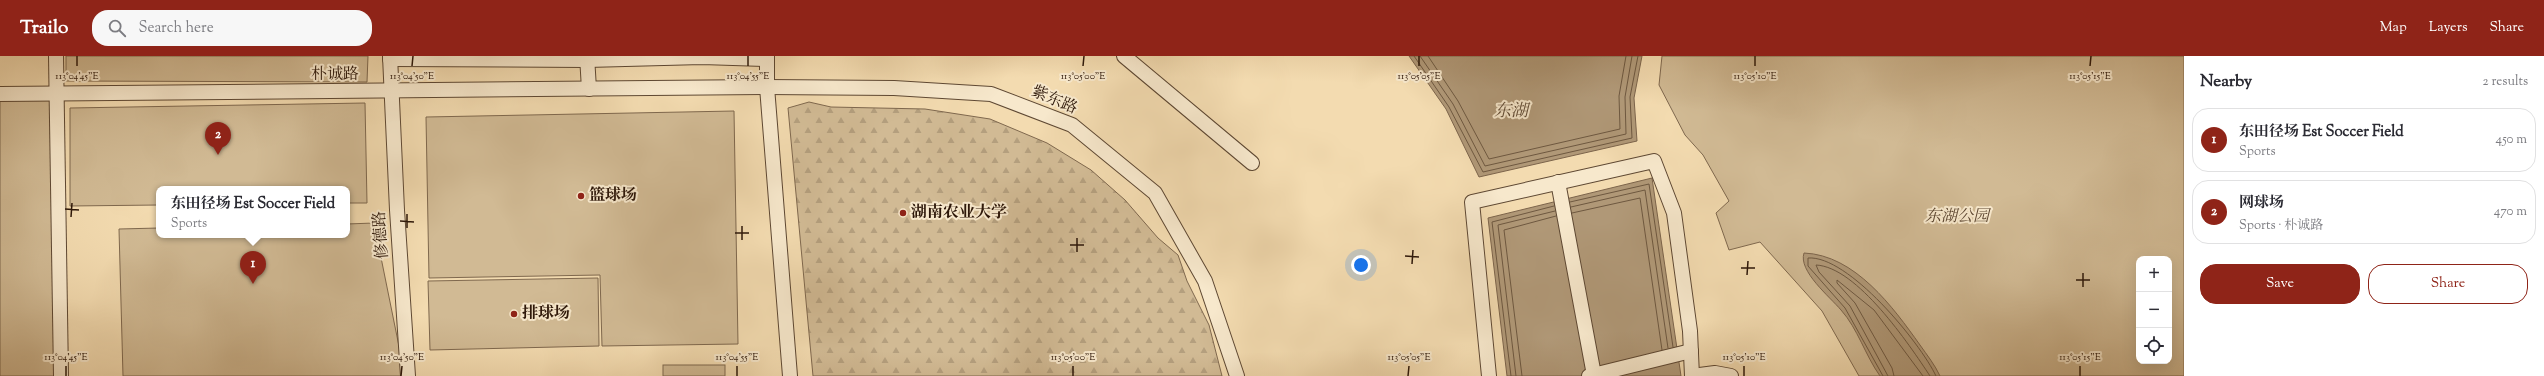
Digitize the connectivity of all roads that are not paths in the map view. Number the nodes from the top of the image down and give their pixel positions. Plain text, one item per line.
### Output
1 (56, 56) edge
2 (1124, 56) edge
3 (767, 57) edge
4 (390, 58) edge
5 (587, 58) edge
6 (767, 87) junction
7 (589, 89) junction
8 (56, 92) junction
9 (392, 92) junction
10 (0, 94) edge
11 (1252, 163) dead end
12 (1559, 188) junction
13 (1687, 352) junction
14 (1617, 372) edge
15 (1592, 375) edge
16 (61, 376) edge
17 (408, 376) edge
18 (790, 376) edge
19 (1237, 376) edge
20 (1489, 376) edge
21 (1692, 376) edge
22 (1731, 376) edge

1 - 8 street
2 - 11 street
3 - 5 street
3 - 6 street
4 - 5 street
4 - 9 street, 修德路
5 - 7 street
6 - 7 street, 朴诚路
6 - 18 street
6 - 19 street, 紫东路
7 - 9 street, 朴诚路
8 - 9 street, 朴诚路
8 - 10 street, 朴诚路
8 - 16 street
9 - 17 street, 修德路
12 - 13 street
12 - 15 street
12 - 20 street
13 - 14 street
13 - 21 street
14 - 15 street
21 - 22 street

